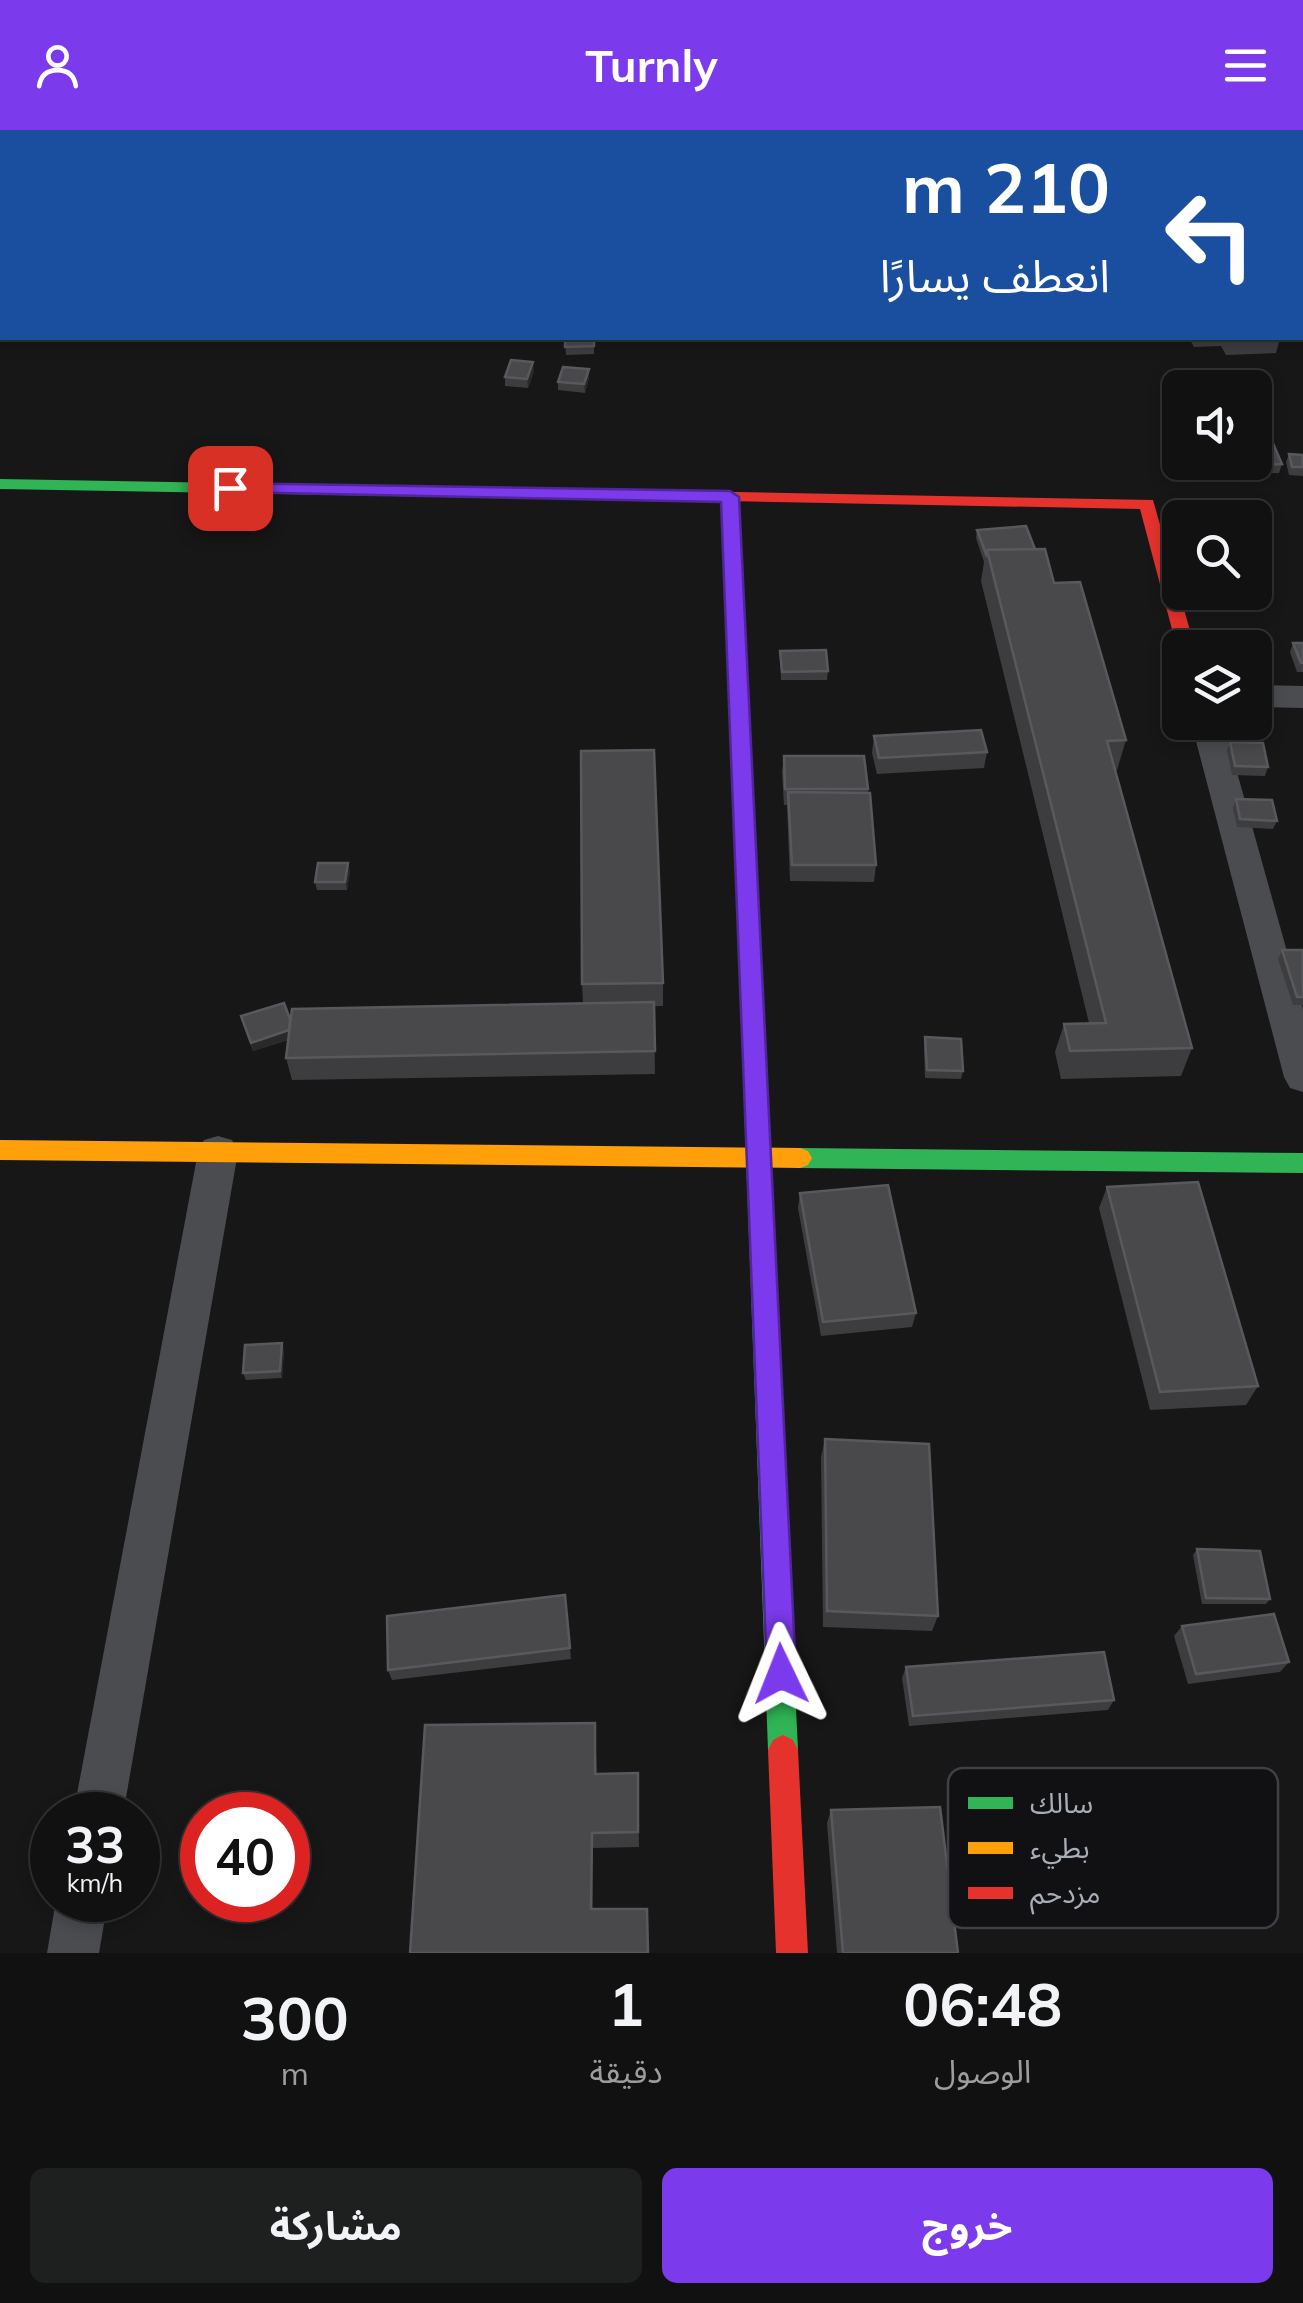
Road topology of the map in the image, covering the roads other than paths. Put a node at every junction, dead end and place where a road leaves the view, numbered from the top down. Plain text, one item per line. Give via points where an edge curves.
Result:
1 (0, 484) edge
2 (730, 497) junction
3 (1181, 630) edge
4 (1272, 696) edge
5 (1303, 697) edge
6 (1212, 740) edge
7 (1303, 1078) edge
8 (0, 1150) edge
9 (218, 1152) junction
10 (761, 1158) junction
11 (1303, 1163) edge
12 (102, 1792) edge
13 (78, 1922) edge
14 (73, 1953) edge
15 (792, 1953) edge

1 - 2 street
2 - 3 street via 1147,504
2 - 10 street
4 - 5 street
6 - 7 street
8 - 9 street
9 - 10 street
9 - 12 street
10 - 11 street
10 - 15 street
13 - 14 street

